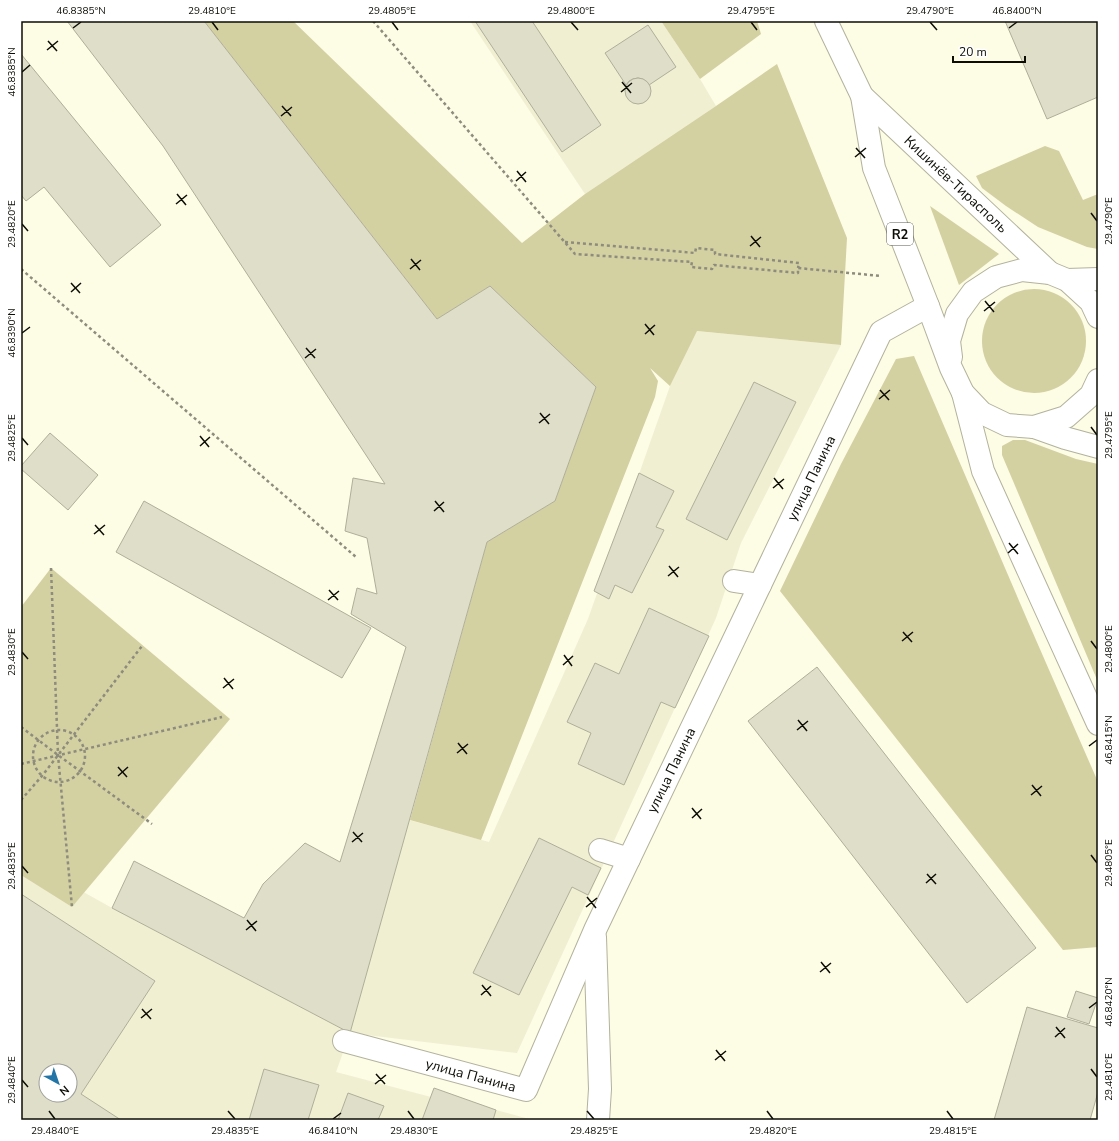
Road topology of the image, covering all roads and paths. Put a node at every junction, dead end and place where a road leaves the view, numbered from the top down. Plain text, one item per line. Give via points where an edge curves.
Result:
1 (373, 21) edge
2 (826, 21) edge
3 (862, 96) junction
4 (564, 242) junction
5 (798, 268) junction
6 (21, 269) edge
7 (881, 276) dead end
8 (1058, 277) junction
9 (1098, 279) edge
10 (928, 306) junction
11 (1098, 317) edge
12 (951, 368) junction
13 (1098, 380) edge
14 (963, 393) junction
15 (1034, 427) junction
16 (1098, 447) edge
17 (356, 557) dead end
18 (51, 568) dead end
19 (734, 581) dead end
20 (760, 585) junction
21 (142, 646) dead end
22 (222, 717) dead end
23 (1098, 724) edge
24 (21, 727) edge
25 (56, 730) junction
26 (74, 734) junction
27 (38, 740) junction
28 (84, 749) junction
29 (58, 755) junction
30 (33, 762) junction
31 (21, 764) edge
32 (80, 771) junction
33 (42, 776) junction
34 (60, 782) junction
35 (21, 800) edge
36 (152, 824) dead end
37 (600, 850) dead end
38 (629, 859) junction
39 (72, 907) dead end
40 (595, 930) junction
41 (344, 1041) dead end
42 (598, 1120) edge

1 - 4 path
2 - 3 street, R2
3 - 8 street, Кишинёв-Тирасполь / R2
3 - 10 street, R2 via 874,168
4 - 5 path via 695,252 696,248 715,250 715,254 799,263
4 - 5 path via 575,254 692,262 691,267 712,269 714,265 798,273
5 - 7 path
6 - 17 path
8 - 9 street
8 - 11 street, Кишинёв-Тирасполь via 1092,302
8 - 12 street via 1022,270 996,277 973,292 957,314 949,341
10 - 12 street, R2
10 - 20 street, улица Панина via 881,332
12 - 14 street, R2
13 - 15 street via 1091,395 1066,417
14 - 15 street, R2 via 982,413 1007,425
14 - 23 street via 983,471
15 - 16 street, R2
18 - 25 path
19 - 20 street
20 - 38 street, улица Панина
21 - 26 path
22 - 28 path
24 - 27 path
25 - 26 path
25 - 27 path
25 - 29 path
26 - 28 path
26 - 29 path
27 - 29 path
27 - 30 path via 33,750
28 - 29 path
28 - 32 path via 85,758
29 - 30 path
29 - 32 path
29 - 33 path
29 - 34 path
30 - 31 path
30 - 33 path
32 - 34 path via 71,779
32 - 36 path
33 - 34 path via 53,782
33 - 35 path
34 - 39 path
37 - 38 street
38 - 40 street, улица Панина
40 - 41 street, улица Панина via 526,1090
40 - 42 street via 600,1089

